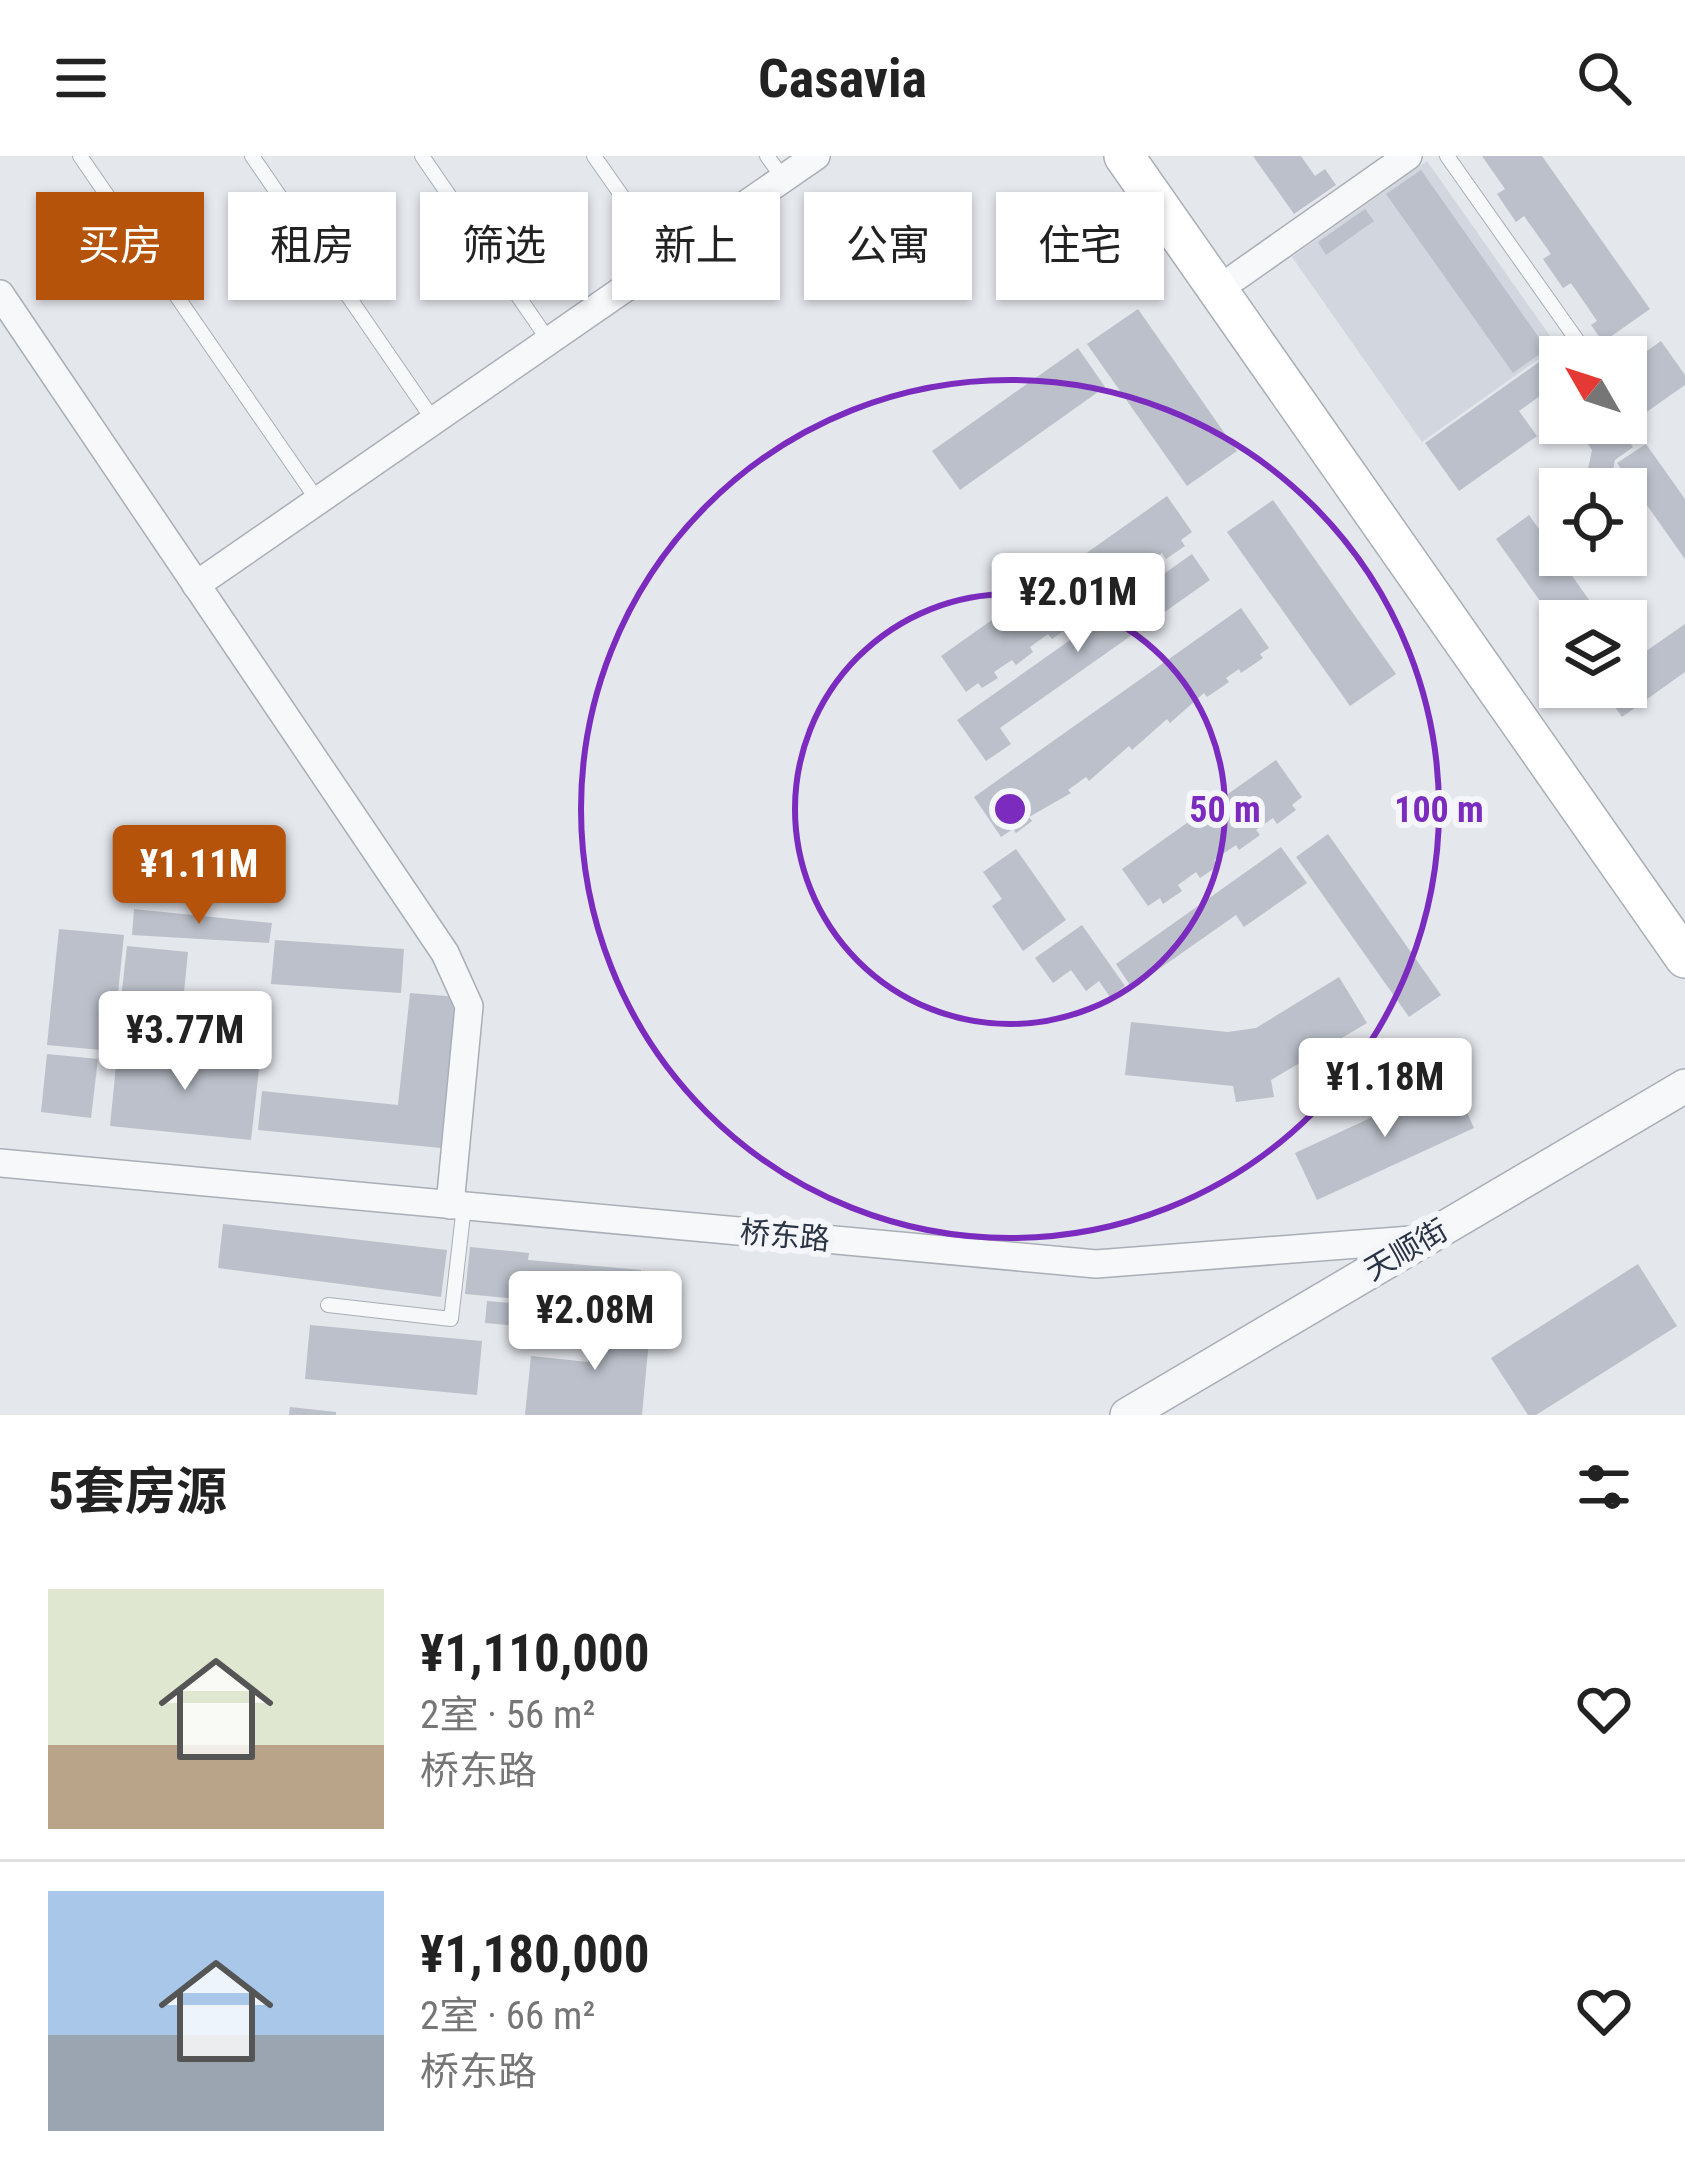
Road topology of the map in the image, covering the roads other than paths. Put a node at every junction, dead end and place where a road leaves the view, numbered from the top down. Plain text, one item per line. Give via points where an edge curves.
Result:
1 (80, 156) edge
2 (252, 156) edge
3 (422, 156) edge
4 (594, 156) edge
5 (816, 156) edge
6 (1124, 156) edge
7 (1153, 156) edge
8 (1408, 156) edge
9 (1447, 156) edge
10 (775, 167) edge
11 (619, 192) edge
12 (746, 192) edge
13 (1237, 277) junction
14 (0, 294) edge
15 (612, 297) edge
16 (1574, 336) edge
17 (549, 341) junction
18 (434, 421) junction
19 (318, 501) junction
20 (196, 585) junction
21 (1685, 916) edge
22 (1685, 958) edge
23 (1685, 1086) edge
24 (0, 1163) edge
25 (457, 1205) junction
26 (1427, 1239) junction
27 (328, 1304) dead end
28 (1127, 1415) edge

1 - 19 lane
2 - 18 lane
3 - 17 lane
4 - 11 lane
5 - 10 street
6 - 22 main road
7 - 13 main road
8 - 13 street
9 - 16 lane
10 - 12 street
13 - 21 main road
14 - 20 street
15 - 17 street
17 - 18 street
18 - 19 street
19 - 20 street
20 - 25 street via 460,981 469,1006
23 - 26 street, 天顺街
24 - 25 street, 桥东路
25 - 26 street, 桥东路 via 1096,1264
25 - 27 lane via 451,1319
26 - 28 street, 天顺街

